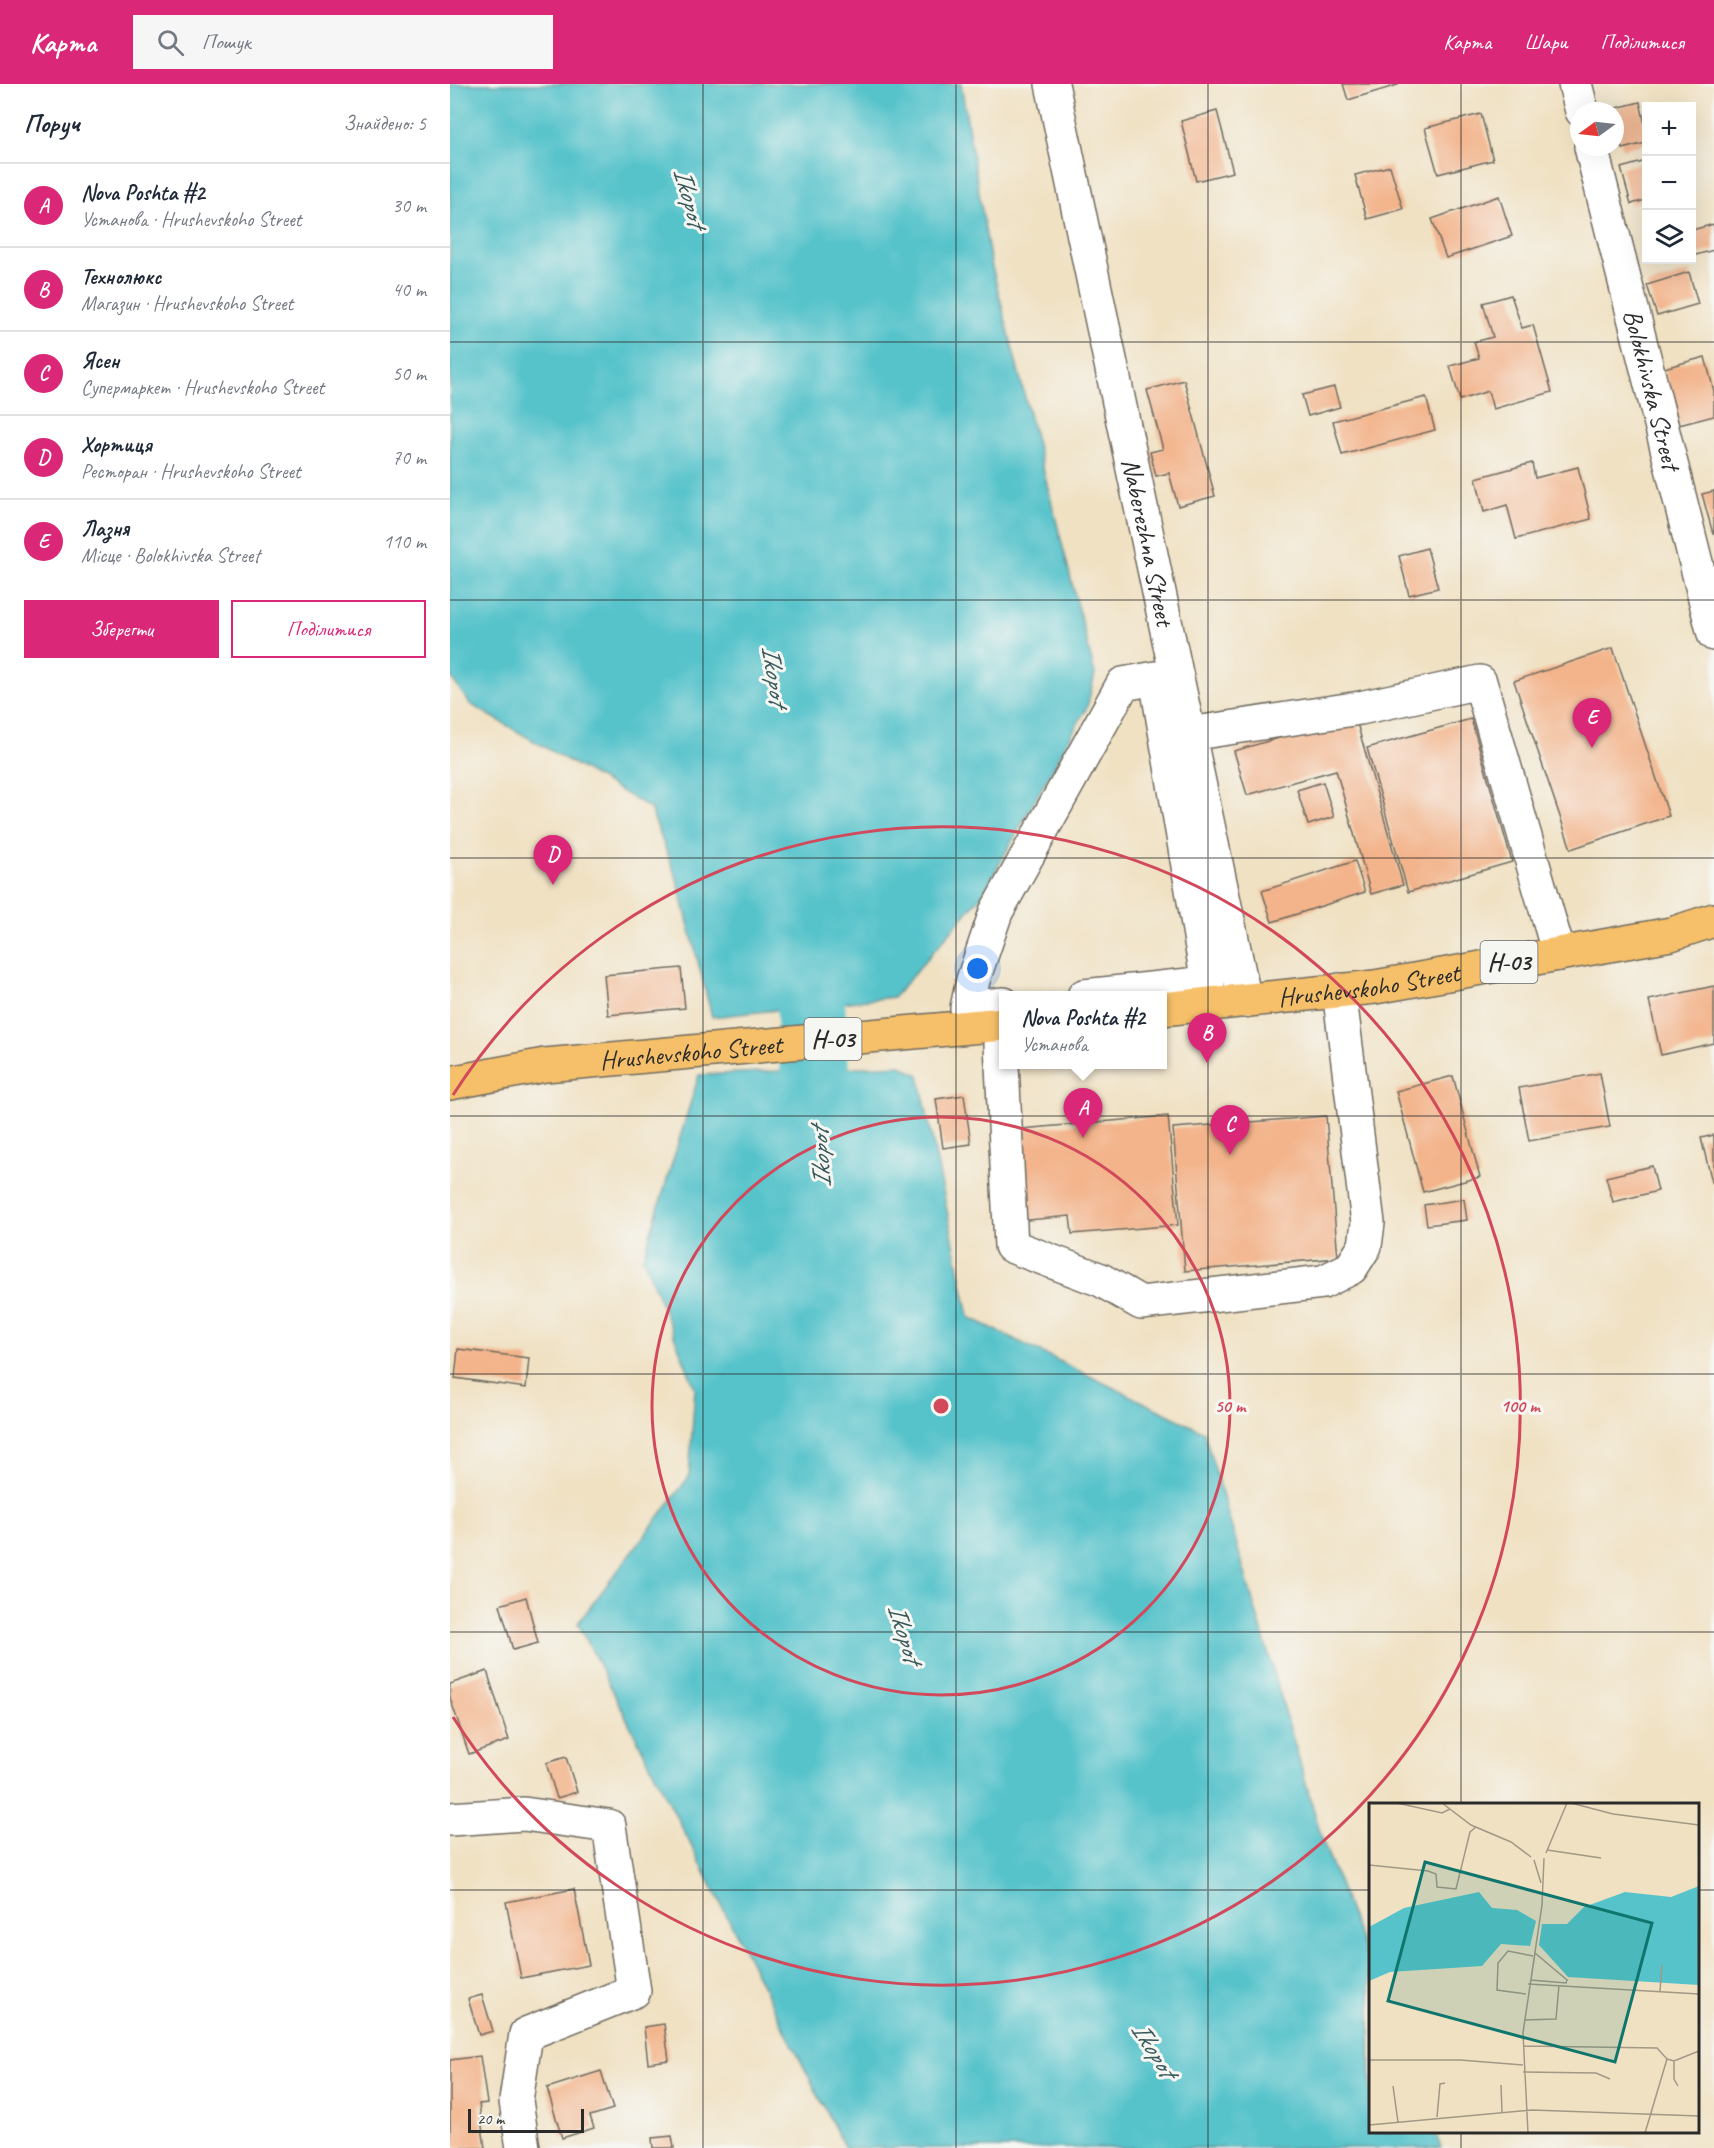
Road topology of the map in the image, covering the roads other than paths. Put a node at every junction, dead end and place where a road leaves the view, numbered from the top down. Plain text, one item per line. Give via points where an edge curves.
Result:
1 (1052, 84) edge
2 (1575, 84) edge
3 (1579, 102) edge
4 (1593, 156) edge
5 (1714, 634) edge
6 (1189, 734) junction
7 (1714, 920) edge
8 (1559, 954) junction
9 (1338, 990) junction
10 (1128, 991) edge
11 (1245, 1000) junction
12 (1167, 1008) edge
13 (995, 1020) edge
14 (450, 1083) edge
15 (450, 1819) edge
16 (524, 2148) edge

1 - 6 street, Naberezhna Street
2 - 3 street
4 - 5 street, Bolokhivska Street
6 - 8 street via 1360,708 1480,682
6 - 11 street, Naberezhna Street
7 - 8 main road, Hrushevskoho Street / Н-03 via 1671,934
8 - 9 main road, Hrushevskoho Street / Н-03
9 - 11 main road, Hrushevskoho Street / Н-03
9 - 13 street via 1368,1223 1365,1246 1351,1268 1323,1282 1141,1303 1101,1280 1011,1246
10 - 13 street via 1208,982 1156,678 1123,684 996,912 967,1008
11 - 12 main road, Hrushevskoho Street / Н-03
13 - 14 main road, Hrushevskoho Street / Н-03 via 546,1065
15 - 16 street via 524,1814 609,1826 634,1991 526,2034 516,2101

